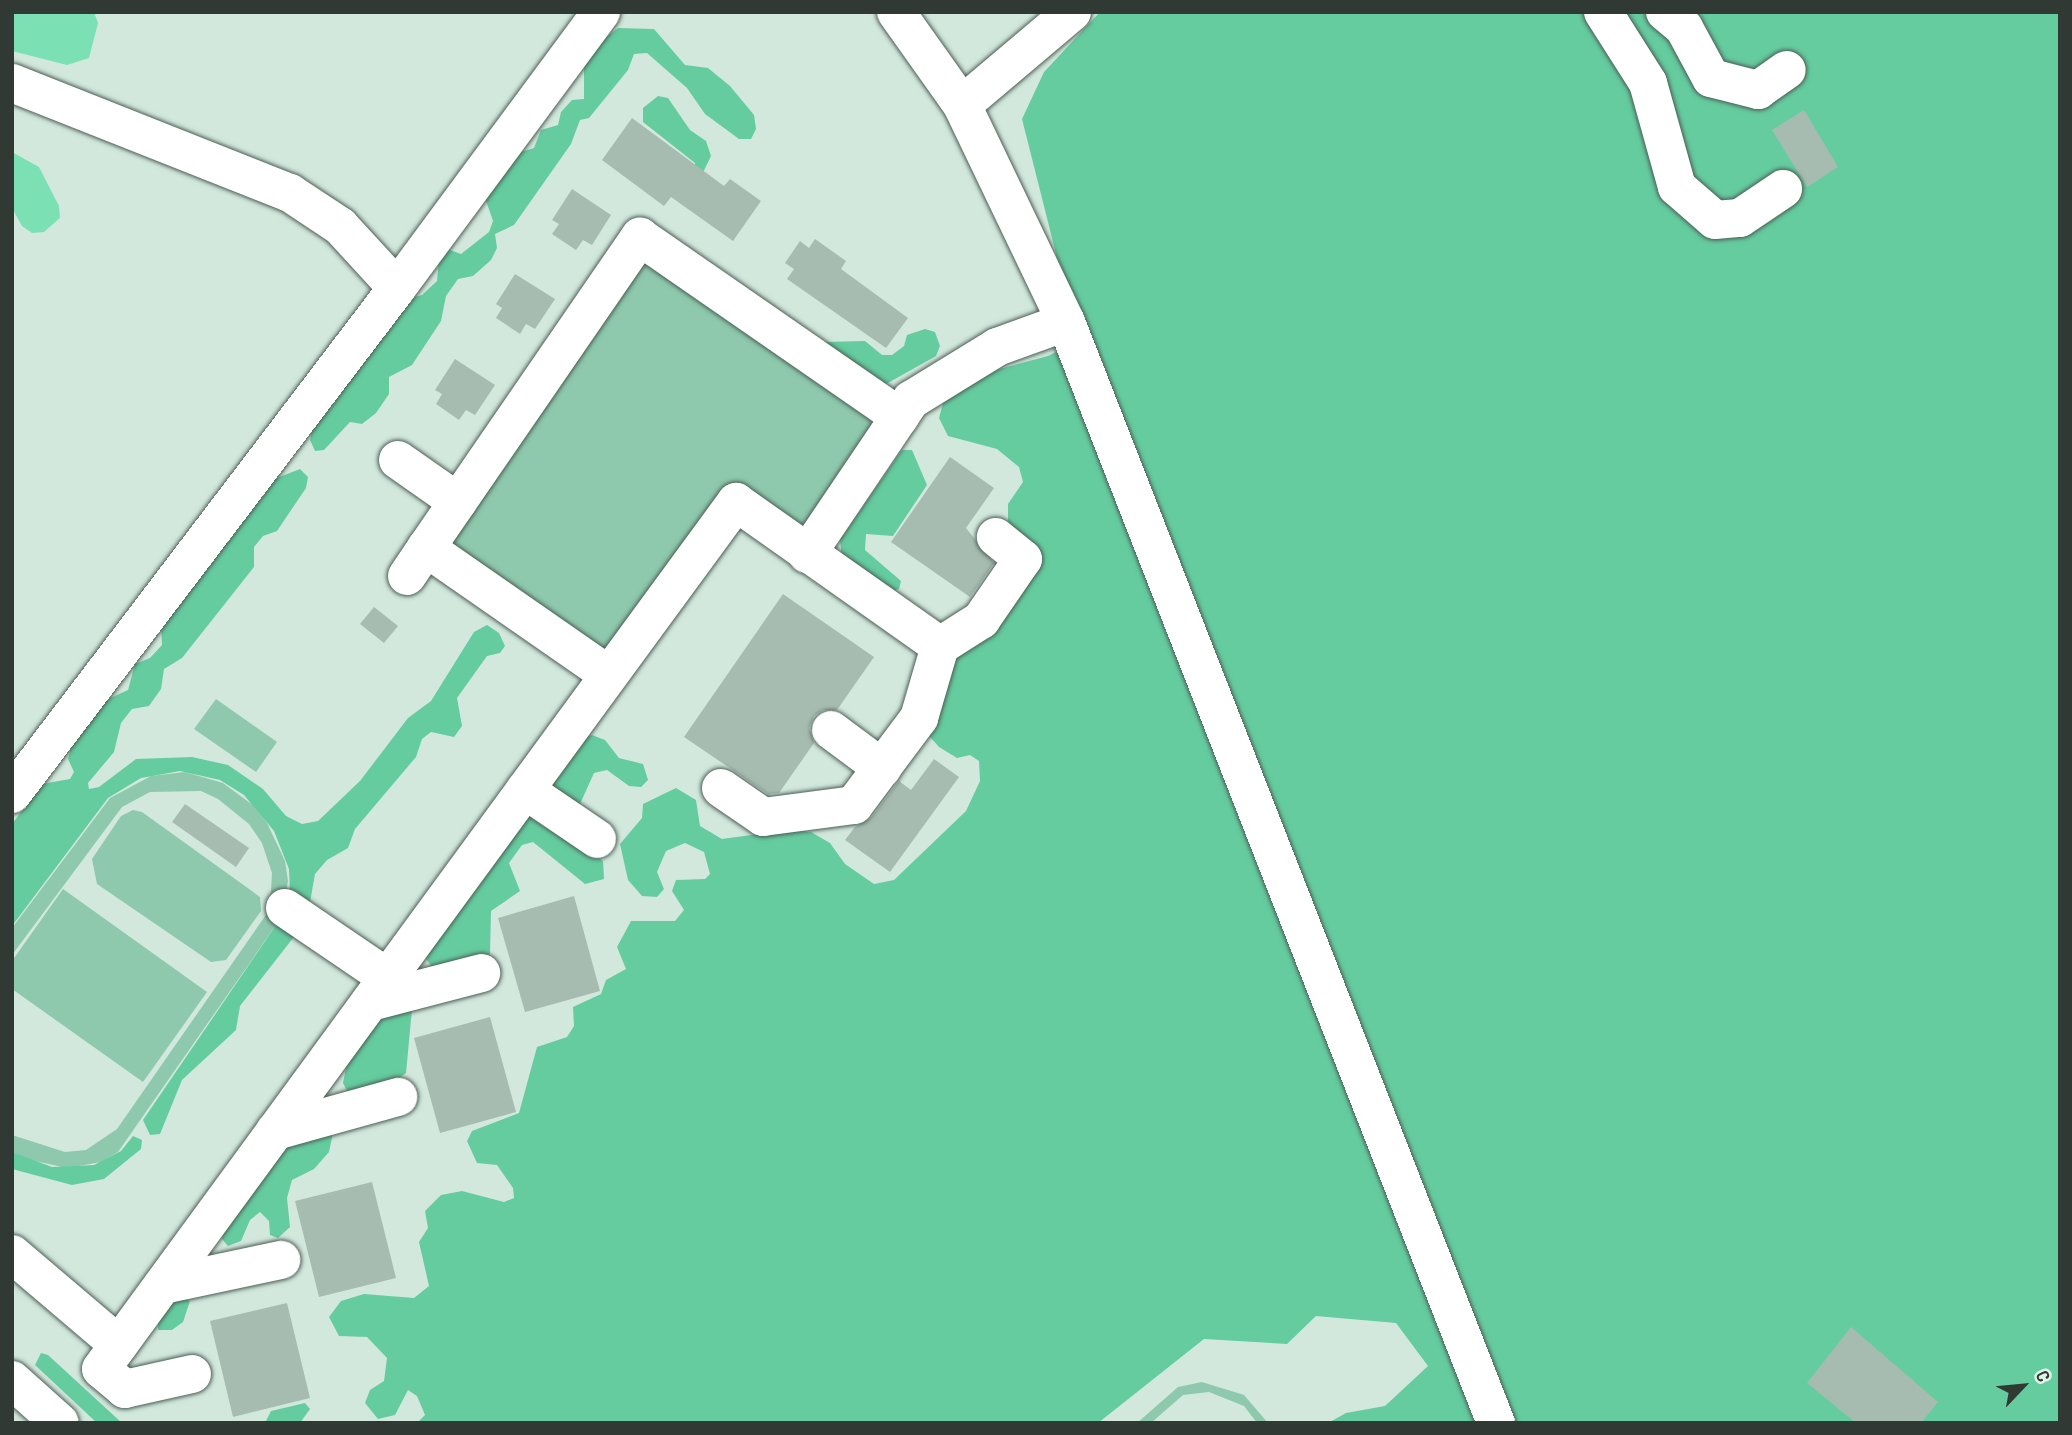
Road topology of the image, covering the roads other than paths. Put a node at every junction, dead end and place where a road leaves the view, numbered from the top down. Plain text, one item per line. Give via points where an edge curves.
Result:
1 (601, 12) edge
2 (896, 12) edge
3 (1072, 12) edge
4 (1603, 12) edge
5 (1665, 12) edge
6 (1787, 70) dead end
7 (12, 83) edge
8 (962, 104) junction
9 (1783, 189) dead end
10 (397, 288) junction
11 (1066, 322) junction
12 (900, 416) junction
13 (398, 460) dead end
14 (458, 502) junction
15 (996, 537) dead end
16 (807, 554) junction
17 (940, 646) junction
18 (609, 675) junction
19 (831, 730) dead end
20 (882, 768) junction
21 (721, 788) dead end
22 (525, 790) junction
23 (12, 794) edge
24 (597, 839) dead end
25 (285, 908) dead end
26 (481, 973) dead end
27 (379, 990) junction
28 (398, 1097) dead end
29 (275, 1132) junction
30 (12, 1254) edge
31 (281, 1260) dead end
32 (163, 1285) junction
33 (119, 1346) junction
34 (192, 1374) dead end
35 (12, 1380) edge
36 (60, 1423) edge
37 (1496, 1423) edge

1 - 10 street
2 - 8 street
3 - 8 street
4 - 9 street via 1648,83 1677,187 1715,220 1740,218
5 - 6 street via 1685,28 1711,78 1758,90
7 - 10 street via 290,193 340,226
8 - 11 street
10 - 23 street
11 - 12 street via 997,347 911,400
11 - 37 street
12 - 14 street via 640,237
12 - 16 street
13 - 14 street
14 - 18 street via 416,562
15 - 17 street via 1023,559 981,620
16 - 17 street
16 - 18 street via 737,502
17 - 20 street via 919,718
18 - 22 street
19 - 20 street
20 - 21 street via 854,805 763,817
22 - 24 street
22 - 27 street
25 - 27 street
26 - 27 street
27 - 29 street
28 - 29 street
29 - 32 street
30 - 33 street
31 - 32 street
32 - 33 street
33 - 34 street via 101,1369 125,1389
35 - 36 street

